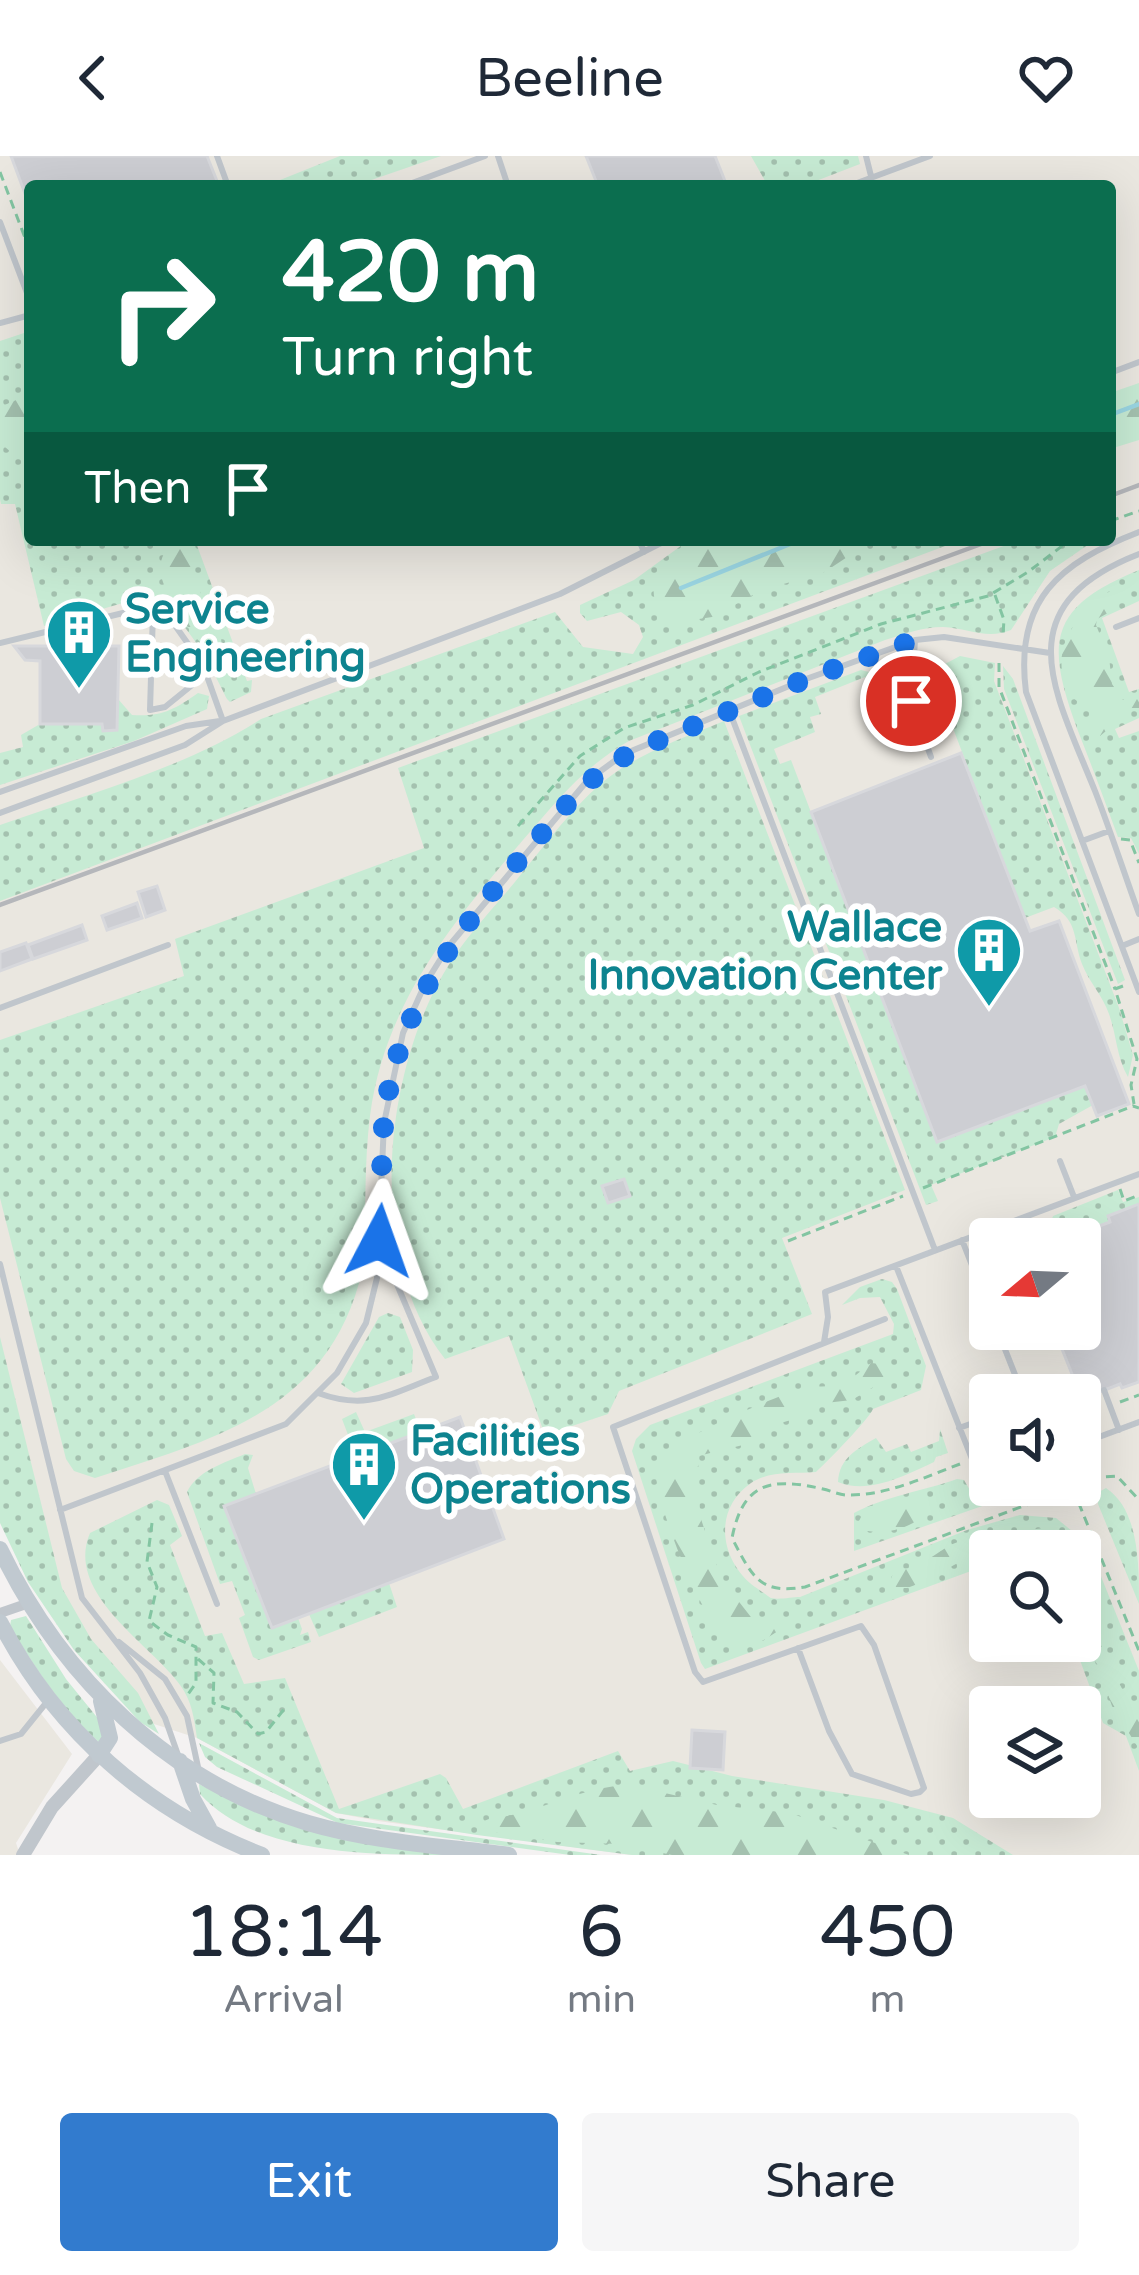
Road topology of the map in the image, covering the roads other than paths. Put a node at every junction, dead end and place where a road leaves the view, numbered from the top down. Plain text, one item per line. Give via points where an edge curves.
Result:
1 (484, 156) edge
2 (866, 156) edge
3 (930, 156) edge
4 (872, 177) junction
5 (420, 180) edge
6 (864, 180) edge
7 (0, 221) edge
8 (24, 285) edge
9 (642, 546) edge
10 (656, 546) edge
11 (1103, 546) edge
12 (644, 552) junction
13 (1139, 554) edge
14 (153, 612) junction
15 (1139, 618) edge
16 (1116, 627) dead end
17 (915, 640) junction
18 (0, 643) edge
19 (1023, 651) junction
20 (1050, 653) junction
21 (207, 673) junction
22 (729, 710) junction
23 (223, 722) junction
24 (931, 757) dead end
25 (0, 792) edge
26 (0, 813) edge
27 (1108, 831) junction
28 (1082, 841) junction
29 (1139, 914) edge
30 (1139, 939) edge
31 (168, 945) dead end
32 (1122, 946) junction
33 (1139, 992) edge
34 (0, 1008) edge
35 (1060, 1161) dead end
36 (1139, 1174) edge
37 (1074, 1198) junction
38 (962, 1240) junction
39 (379, 1241) junction
40 (935, 1250) junction
41 (969, 1258) edge
42 (0, 1264) edge
43 (896, 1264) junction
44 (885, 1319) dead end
45 (824, 1345) junction
46 (1104, 1390) dead end
47 (318, 1393) junction
48 (1139, 1423) edge
49 (969, 1424) edge
50 (959, 1428) junction
51 (1119, 1430) junction
52 (1101, 1436) edge
53 (969, 1452) edge
54 (165, 1471) junction
55 (61, 1510) junction
56 (0, 1549) edge
57 (29, 1603) junction
58 (218, 1604) dead end
59 (0, 1618) edge
60 (116, 1640) junction
61 (798, 1648) junction
62 (99, 1694) junction
63 (48, 1700) junction
64 (0, 1741) edge
65 (99, 1756) junction
66 (180, 1761) junction
67 (202, 1775) junction
68 (213, 1833) junction
69 (23, 1855) edge
70 (262, 1855) edge
71 (508, 1855) edge

1 - 5 lane
2 - 4 lane
3 - 4 lane
4 - 6 lane
7 - 8 lane
9 - 12 lane
10 - 12 lane
11 - 19 lane via 1048,586
12 - 23 lane via 560,594
13 - 20 lane via 1076,590
14 - 18 lane
14 - 21 lane via 174,624
14 - 21 lane via 150,710
15 - 16 lane
17 - 19 lane
17 - 22 lane
17 - 24 lane via 911,701
19 - 20 lane
19 - 28 lane via 1026,692
20 - 27 lane via 1058,703
21 - 23 lane
22 - 39 lane via 624,754 586,781 448,946 403,1033 392,1074
22 - 40 lane
23 - 25 lane via 186,726
23 - 26 lane via 185,745
27 - 28 lane
27 - 29 lane
28 - 32 lane
30 - 32 lane
31 - 34 lane
32 - 33 lane
35 - 37 lane
36 - 37 lane
37 - 38 lane
38 - 40 lane
38 - 41 lane
39 - 47 lane via 366,1323
39 - 47 lane via 436,1377 365,1404
40 - 43 lane
42 - 55 lane
43 - 45 lane via 825,1292
43 - 50 lane
44 - 45 lane
45 - 61 lane via 613,1427 703,1682
46 - 51 lane
47 - 54 lane via 286,1424
48 - 51 lane
49 - 50 lane
50 - 53 lane
51 - 52 lane
54 - 55 lane
54 - 58 lane
55 - 60 lane via 82,1598
56 - 57 main road
57 - 59 street
57 - 62 main road
59 - 63 main road
60 - 66 lane via 165,1718
60 - 67 lane via 165,1679
61 - 61 lane via 861,1626 867,1631 920,1792 851,1774
62 - 65 main road via 110,1738
62 - 66 main road
63 - 64 lane via 21,1734
63 - 65 main road
65 - 68 main road
65 - 69 street
66 - 67 main road
66 - 68 main road
67 - 71 main road via 308,1823
68 - 70 main road

